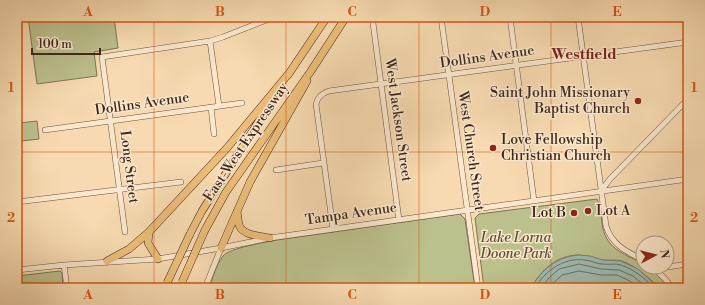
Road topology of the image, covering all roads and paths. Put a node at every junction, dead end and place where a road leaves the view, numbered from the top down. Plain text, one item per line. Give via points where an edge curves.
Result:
1 (274, 17) edge
2 (327, 17) edge
3 (346, 17) edge
4 (441, 17) edge
5 (510, 17) edge
6 (578, 17) edge
7 (373, 23) dead end
8 (210, 41) junction
9 (688, 42) edge
10 (583, 56) junction
11 (516, 65) junction
12 (311, 71) junction
13 (290, 72) junction
14 (448, 74) junction
15 (382, 84) junction
16 (688, 99) edge
17 (242, 103) dead end
18 (219, 106) junction
19 (211, 107) junction
20 (111, 121) junction
21 (45, 130) dead end
22 (214, 134) dead end
23 (323, 163) junction
24 (276, 170) dead end
25 (688, 179) edge
26 (181, 182) dead end
27 (119, 190) junction
28 (601, 191) junction
29 (534, 201) junction
30 (17, 202) edge
31 (467, 210) junction
32 (237, 212) junction
33 (399, 220) junction
34 (333, 229) junction
35 (125, 232) dead end
36 (149, 232) junction
37 (270, 238) junction
38 (222, 248) junction
39 (635, 256) edge
40 (158, 259) junction
41 (107, 261) junction
42 (688, 264) edge
43 (64, 265) junction
44 (675, 266) edge
45 (17, 270) edge
46 (660, 275) edge
47 (180, 285) edge
48 (166, 286) edge
49 (67, 288) edge
50 (205, 288) edge
51 (478, 288) edge
52 (672, 288) edge

1 - 8 street
2 - 13 highway, East-West Expressway
3 - 12 highway, East-West Expressway
4 - 14 street, West Church Street
5 - 11 street
6 - 10 street
7 - 15 street, West Jackson Street
8 - 18 street
8 - 20 street, Long Street via 102,57
9 - 10 street, Dollins Avenue
10 - 11 street, Dollins Avenue
10 - 28 street
11 - 14 street, Dollins Avenue
11 - 29 street
12 - 32 highway
12 - 47 highway, East-West Expressway, bridge via 226,192
13 - 36 highway via 222,153
13 - 48 highway, East-West Expressway, bridge via 202,211
14 - 15 street, Dollins Avenue
14 - 31 street, West Church Street
15 - 23 street, Dollins Avenue via 329,91 317,99 316,111
15 - 33 street, West Jackson Street
16 - 28 street
17 - 18 street, Dollins Avenue
18 - 19 street, Dollins Avenue
19 - 20 street, Dollins Avenue
19 - 22 street
20 - 21 street, Dollins Avenue
20 - 27 street, Long Street
23 - 24 street
23 - 34 street
25 - 28 street, Tampa Avenue
26 - 27 street
27 - 30 street
27 - 35 street, Long Street
28 - 29 street, Tampa Avenue
28 - 39 street via 608,234 617,245
29 - 31 street, Tampa Avenue
31 - 33 street, Tampa Avenue
31 - 51 street, West Church Street
32 - 37 highway via 239,226 244,232
32 - 38 highway
33 - 34 street, Tampa Avenue
34 - 37 street, Tampa Avenue
36 - 40 highway via 148,243
36 - 41 highway via 129,249
37 - 38 street, Tampa Avenue
38 - 40 street, Tampa Avenue
38 - 50 street
40 - 41 street, Tampa Avenue
41 - 43 street, Tampa Avenue
42 - 44 street
43 - 45 street, Tampa Avenue
43 - 49 street
46 - 52 street

